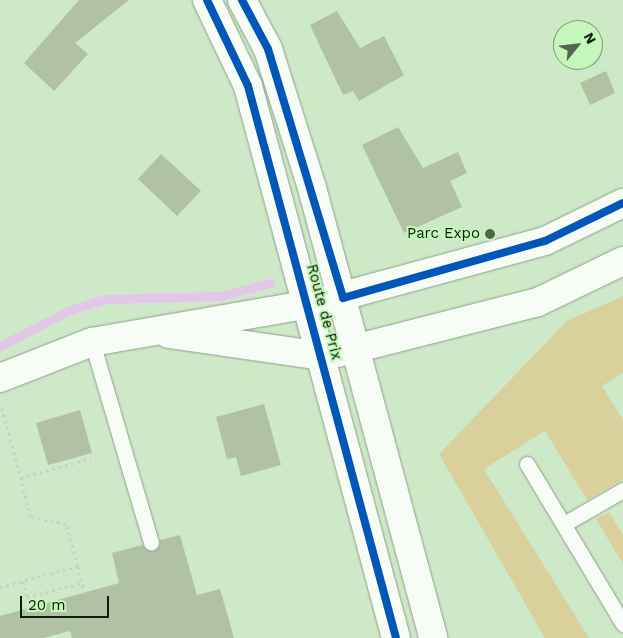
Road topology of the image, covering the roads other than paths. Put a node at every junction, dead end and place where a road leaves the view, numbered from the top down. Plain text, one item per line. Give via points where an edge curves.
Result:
1 (207, 0) edge
2 (242, 0) edge
3 (623, 203) edge
4 (623, 261) edge
5 (343, 298) junction
6 (309, 304) junction
7 (143, 330) junction
8 (92, 342) junction
9 (356, 351) junction
10 (321, 356) junction
11 (0, 378) edge
12 (526, 464) dead end
13 (623, 490) edge
14 (564, 524) junction
15 (151, 543) dead end
16 (623, 624) edge
17 (396, 638) edge
18 (433, 638) edge

1 - 6 main road, Route de Prix via 248,86
2 - 5 main road, Route de Prix via 268,49
3 - 5 main road via 545,241
4 - 9 main road via 538,302
5 - 6 main road, Route de Prix
5 - 9 main road, Route de Prix
6 - 7 main road
6 - 10 main road, Route de Prix
7 - 8 main road
7 - 10 main road
8 - 11 main road
8 - 15 lane
9 - 10 main road
9 - 18 main road, Route de Prix
10 - 17 main road, Route de Prix
12 - 14 lane
13 - 14 lane
14 - 16 lane

